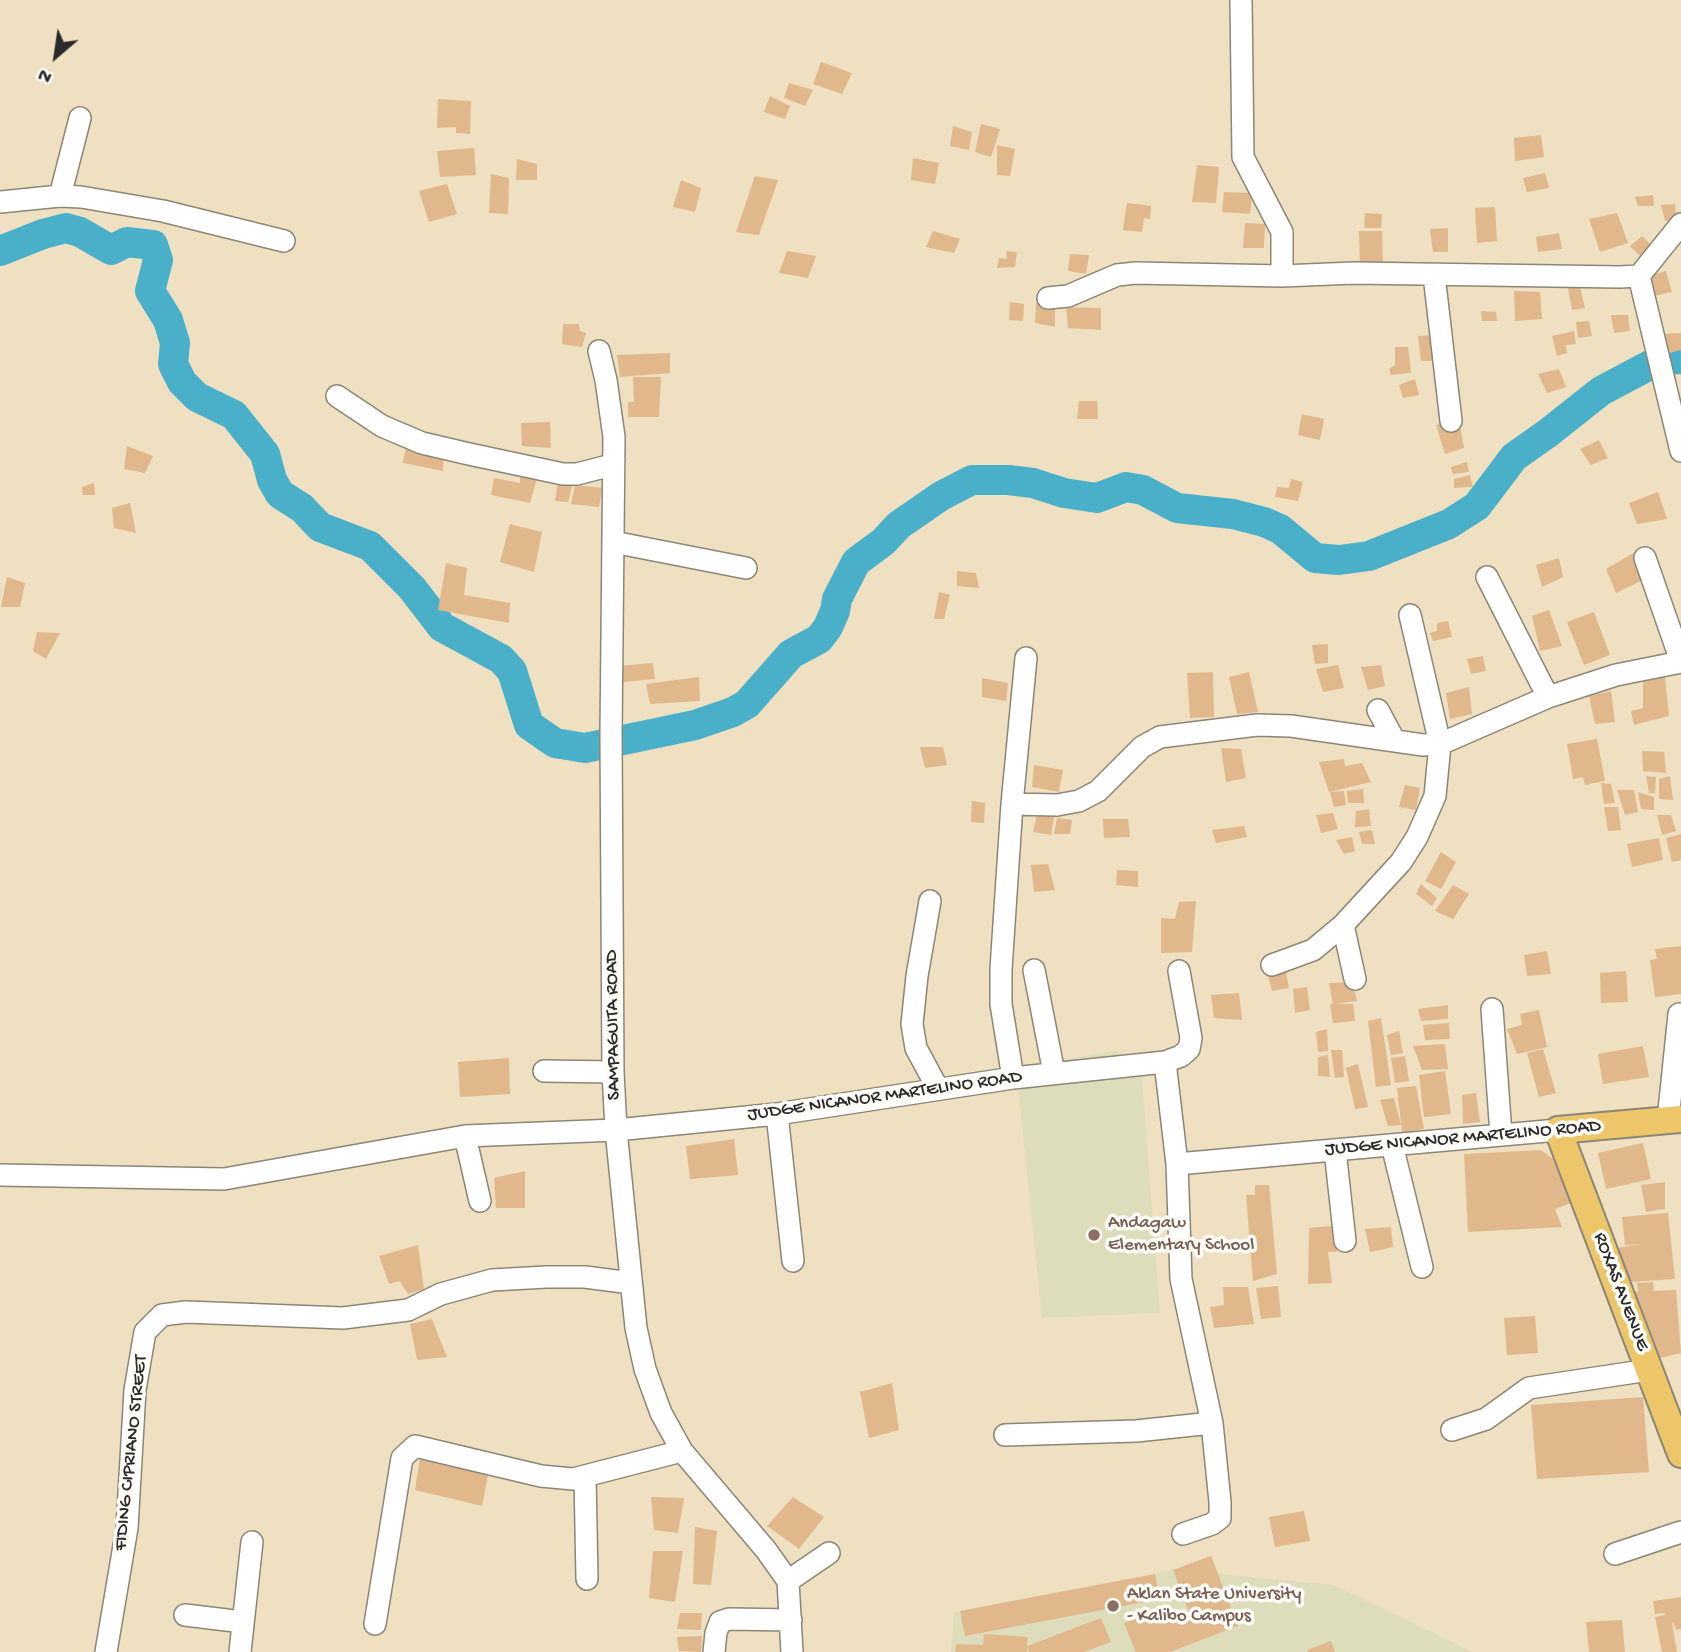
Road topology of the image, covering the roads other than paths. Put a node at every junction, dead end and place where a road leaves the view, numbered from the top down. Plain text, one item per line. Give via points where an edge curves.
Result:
1 (1241, 0) edge
2 (80, 118) dead end
3 (60, 197) junction
4 (0, 202) edge
5 (1681, 224) edge
6 (284, 241) dead end
7 (1434, 275) junction
8 (1282, 276) junction
9 (1639, 276) junction
10 (1048, 298) dead end
11 (599, 351) dead end
12 (337, 396) dead end
13 (1451, 421) dead end
14 (1681, 451) edge
15 (614, 458) junction
16 (613, 542) junction
17 (1645, 558) dead end
18 (746, 568) dead end
19 (1487, 577) dead end
20 (1409, 615) dead end
21 (1027, 659) dead end
22 (1681, 662) edge
23 (1548, 698) junction
24 (1378, 710) dead end
25 (1394, 740) junction
26 (1440, 744) junction
27 (1012, 804) junction
28 (930, 901) dead end
29 (1343, 925) junction
30 (1272, 965) dead end
31 (1034, 970) dead end
32 (1179, 971) dead end
33 (1355, 979) dead end
34 (1492, 1009) dead end
35 (1679, 1014) edge
36 (1165, 1062) junction
37 (544, 1071) dead end
38 (613, 1072) junction
39 (1054, 1073) junction
40 (1013, 1078) junction
41 (938, 1089) junction
42 (777, 1114) junction
43 (1674, 1119) edge
44 (616, 1130) junction
45 (1558, 1130) junction
46 (1501, 1135) junction
47 (465, 1136) junction
48 (1392, 1145) junction
49 (1335, 1150) junction
50 (1178, 1164) junction
51 (0, 1175) edge
52 (480, 1201) dead end
53 (1345, 1241) dead end
54 (793, 1261) dead end
55 (1422, 1267) dead end
56 (631, 1283) junction
57 (1649, 1370) junction
58 (1212, 1423) junction
59 (1452, 1430) dead end
60 (1005, 1435) dead end
61 (682, 1451) junction
62 (1681, 1454) edge
63 (585, 1476) junction
64 (1681, 1532) edge
65 (1183, 1534) dead end
66 (252, 1542) dead end
67 (829, 1553) dead end
68 (1615, 1554) dead end
69 (587, 1579) dead end
70 (788, 1581) junction
71 (185, 1615) dead end
72 (790, 1620) junction
73 (243, 1622) junction
74 (375, 1624) dead end
75 (106, 1652) edge
76 (240, 1652) edge
77 (714, 1652) edge
78 (792, 1652) edge

1 - 8 street via 1243,157 1282,232
2 - 3 street
3 - 4 street
3 - 6 street via 163,211
5 - 9 street
7 - 8 street
7 - 9 street
7 - 13 street
8 - 10 street via 1136,272 1068,296
9 - 14 street
11 - 15 street, SAMPAGUITA ROAD via 611,409
12 - 15 street via 382,426 422,443 469,454 563,474 608,466
15 - 16 street, SAMPAGUITA ROAD
16 - 18 street
16 - 38 street, SAMPAGUITA ROAD
17 - 22 street
19 - 23 street
20 - 26 street
21 - 27 street
22 - 23 street via 1616,675
23 - 26 street
24 - 25 street
25 - 26 street
25 - 27 street via 1257,725 1160,737 1142,747 1098,791 1079,801
26 - 29 street via 1435,796 1417,838
27 - 40 street via 1001,1004
28 - 41 street via 912,1024 916,1048
29 - 30 street via 1313,950
29 - 33 street
31 - 39 street
32 - 36 street via 1191,1038 1189,1049
34 - 46 street
35 - 43 street
36 - 39 street, JUDGE NICANOR MARTELINO ROAD
36 - 50 street
37 - 38 street
38 - 44 street, SAMPAGUITA ROAD
39 - 40 street, JUDGE NICANOR MARTELINO ROAD
40 - 41 street, JUDGE NICANOR MARTELINO ROAD
41 - 42 street, JUDGE NICANOR MARTELINO ROAD
42 - 44 street, JUDGE NICANOR MARTELINO ROAD
42 - 54 street
43 - 45 main road, JUDGE NICANOR MARTELINO ROAD
44 - 47 street, JUDGE NICANOR MARTELINO ROAD
44 - 56 street, SAMPAGUITA ROAD
45 - 46 street, JUDGE NICANOR MARTELINO ROAD
45 - 57 main road, ROXAS AVENUE
46 - 48 street, JUDGE NICANOR MARTELINO ROAD
47 - 51 street, JUDGE NICANOR MARTELINO ROAD via 224,1179
47 - 52 street
48 - 49 street, JUDGE NICANOR MARTELINO ROAD
48 - 55 street
49 - 50 street, JUDGE NICANOR MARTELINO ROAD
49 - 53 street
50 - 58 street via 1181,1279
56 - 61 street, SAMPAGUITA ROAD via 645,1369 661,1413
56 - 75 street, FIDING CIPRIANO STREET via 585,1277 492,1280 441,1294 408,1310 342,1318 162,1315 145,1332 135,1390 127,1528
57 - 59 street via 1529,1388 1486,1419
57 - 62 main road, ROXAS AVENUE
58 - 60 street via 1136,1431
58 - 65 street via 1220,1518
61 - 63 street
61 - 70 street, SAMPAGUITA ROAD
63 - 69 street
63 - 74 street via 541,1476 415,1446 402,1458
64 - 68 street
66 - 73 street
67 - 70 street
70 - 72 street
71 - 73 street
72 - 77 street via 720,1622
72 - 78 street
73 - 76 street

